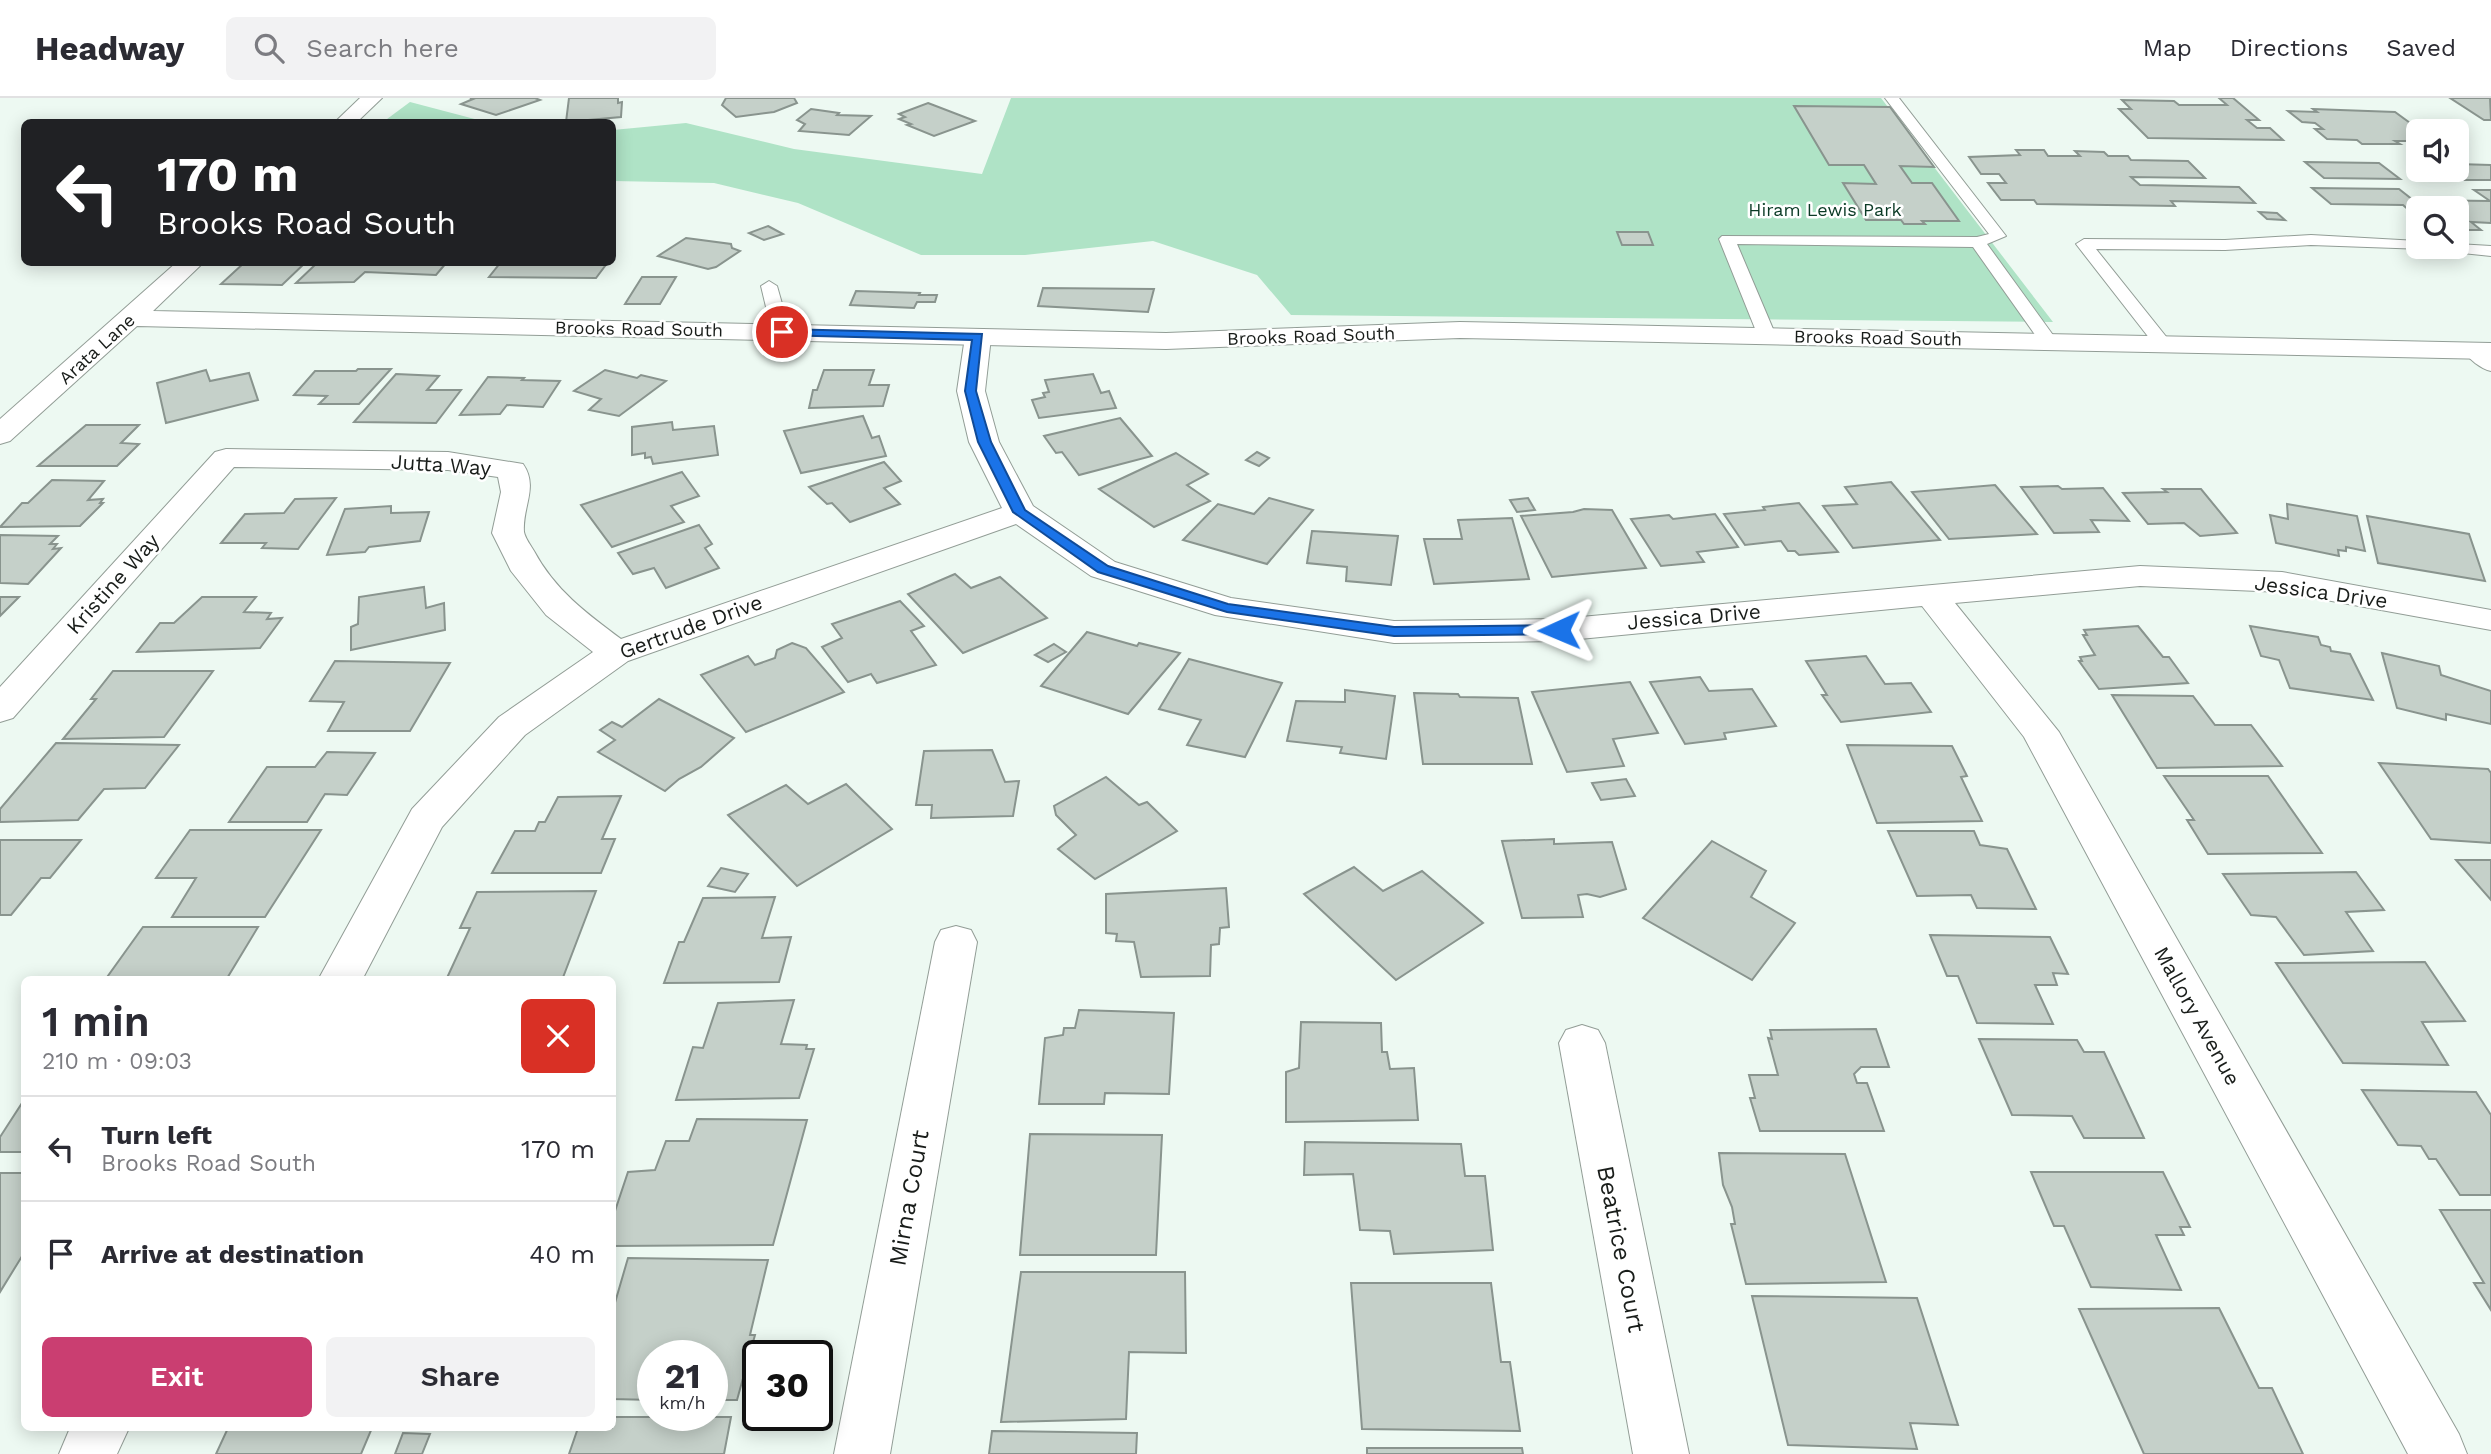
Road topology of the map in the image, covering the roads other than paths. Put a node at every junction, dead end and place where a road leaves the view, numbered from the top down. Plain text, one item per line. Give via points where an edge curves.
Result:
1 (372, 98) edge
2 (1892, 98) edge
3 (348, 119) edge
4 (1978, 242) junction
5 (2406, 245) edge
6 (2469, 250) edge
7 (2491, 251) edge
8 (188, 266) edge
9 (769, 286) dead end
10 (131, 318) junction
11 (782, 332) junction
12 (1767, 336) junction
13 (978, 337) junction
14 (2049, 342) junction
15 (2163, 344) junction
16 (2484, 356) edge
17 (0, 435) edge
18 (226, 458) joint
19 (1020, 512) junction
20 (1930, 594) junction
21 (2491, 620) edge
22 (616, 653) junction
23 (0, 710) edge
24 (956, 942) dead end
25 (342, 976) edge
26 (1581, 1043) dead end
27 (99, 1431) edge
28 (87, 1454) edge
29 (862, 1454) edge
30 (1661, 1454) edge
31 (2439, 1454) edge

1 - 3 street
2 - 4 lane via 1998,236
4 - 12 lane via 1727,239
4 - 14 lane
5 - 15 lane via 2311,240 2084,244
6 - 7 lane
8 - 10 street, Arata Lane
9 - 11 lane
10 - 11 street, Brooks Road South
10 - 17 street, Arata Lane
11 - 13 street, Brooks Road South
12 - 13 street, Brooks Road South via 1460,330 1205,341
12 - 14 street, Brooks Road South
13 - 19 street, Jessica Drive via 971,391 985,442
14 - 15 street, Brooks Road South
15 - 16 street, Brooks Road South
18 - 22 street, Jutta Way via 448,461 512,470 516,492 508,533 528,571 558,608
18 - 23 street, Kristine Way
19 - 20 street, Jessica Drive via 1103,569 1227,608 1394,632 1559,630
19 - 22 street, Gertrude Drive
20 - 21 street, Jessica Drive via 2140,576 2282,582
20 - 31 street, Mallory Avenue via 2040,732
22 - 25 street, Gertrude Drive via 512,726 426,819
24 - 29 street, Mirna Court
26 - 30 street, Beatrice Court
27 - 28 street

